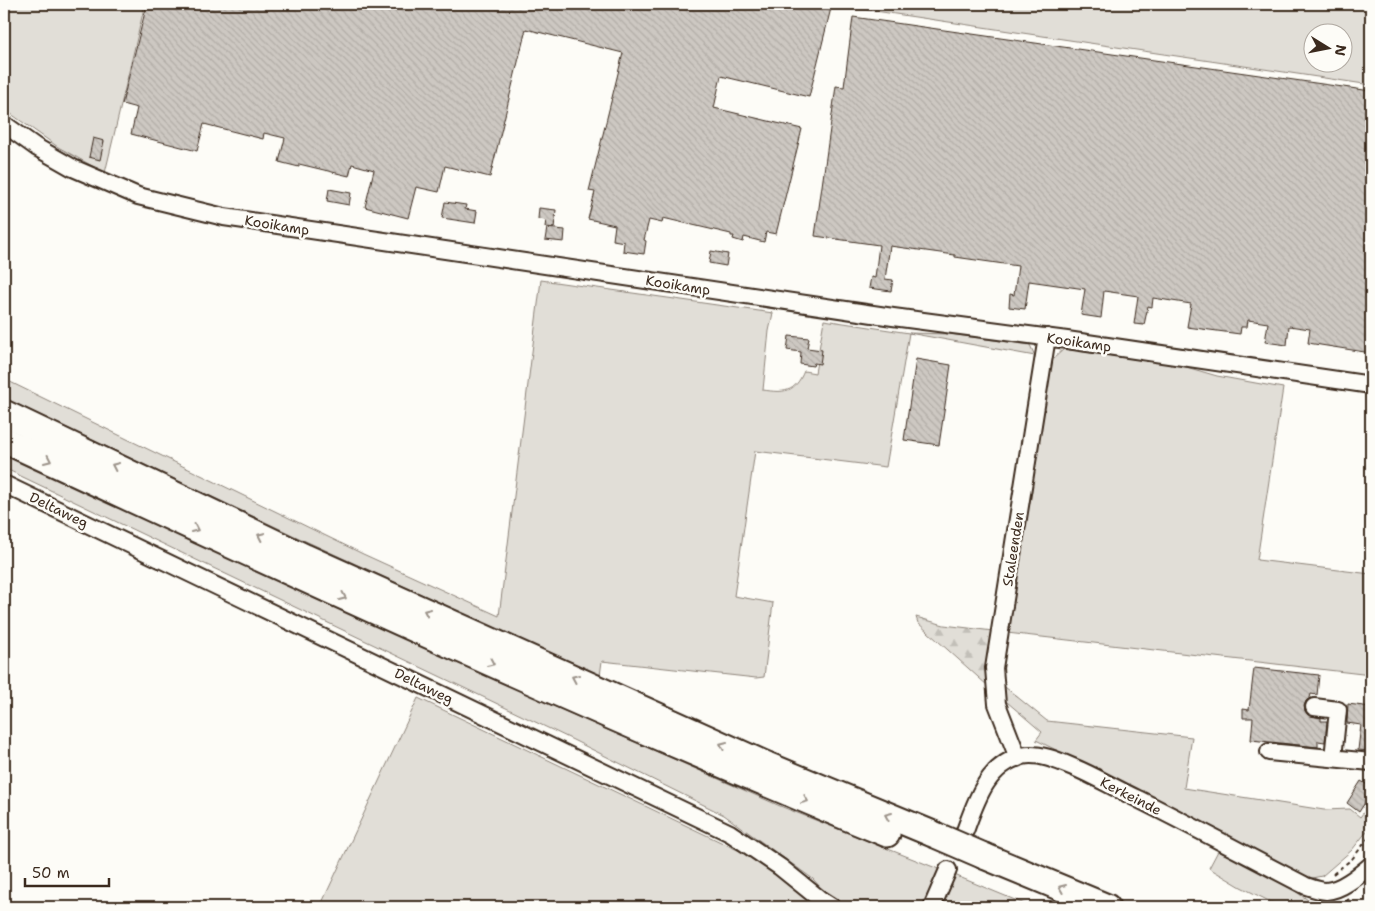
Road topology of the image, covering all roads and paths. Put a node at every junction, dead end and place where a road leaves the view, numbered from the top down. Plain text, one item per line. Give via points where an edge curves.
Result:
1 (4, 124) edge
2 (1047, 337) junction
3 (1371, 385) edge
4 (4, 413) edge
5 (4, 440) edge
6 (4, 484) edge
7 (1314, 707) dead end
8 (1269, 752) dead end
9 (1018, 758) junction
10 (1333, 758) junction
11 (1371, 762) edge
12 (964, 831) dead end
13 (1371, 834) edge
14 (930, 842) junction
15 (981, 863) junction
16 (1371, 865) edge
17 (948, 870) dead end
18 (1325, 891) junction
19 (832, 907) edge
20 (932, 907) edge
21 (1064, 907) edge
22 (1107, 907) edge

1 - 2 street, Kooikamp via 73,168 138,196 224,217 892,317
2 - 3 street, Kooikamp
2 - 9 street, Staleenden via 994,668 997,704
14 -> 4 highway via 768,765 305,557
5 -> 14 highway via 298,577 760,781
6 - 19 street, Deltaweg via 730,833
7 - 10 street via 1338,710
8 - 10 street
9 - 12 street, Kerkeinde via 1005,763 988,780 979,793
9 - 18 street, Kerkeinde via 1044,757 1073,767 1306,886
10 - 11 street
13 - 18 path via 1352,859 1331,876
14 - 15 highway, bridge
15 - 21 highway
22 -> 15 highway
16 - 18 street via 1336,888
17 - 20 street

